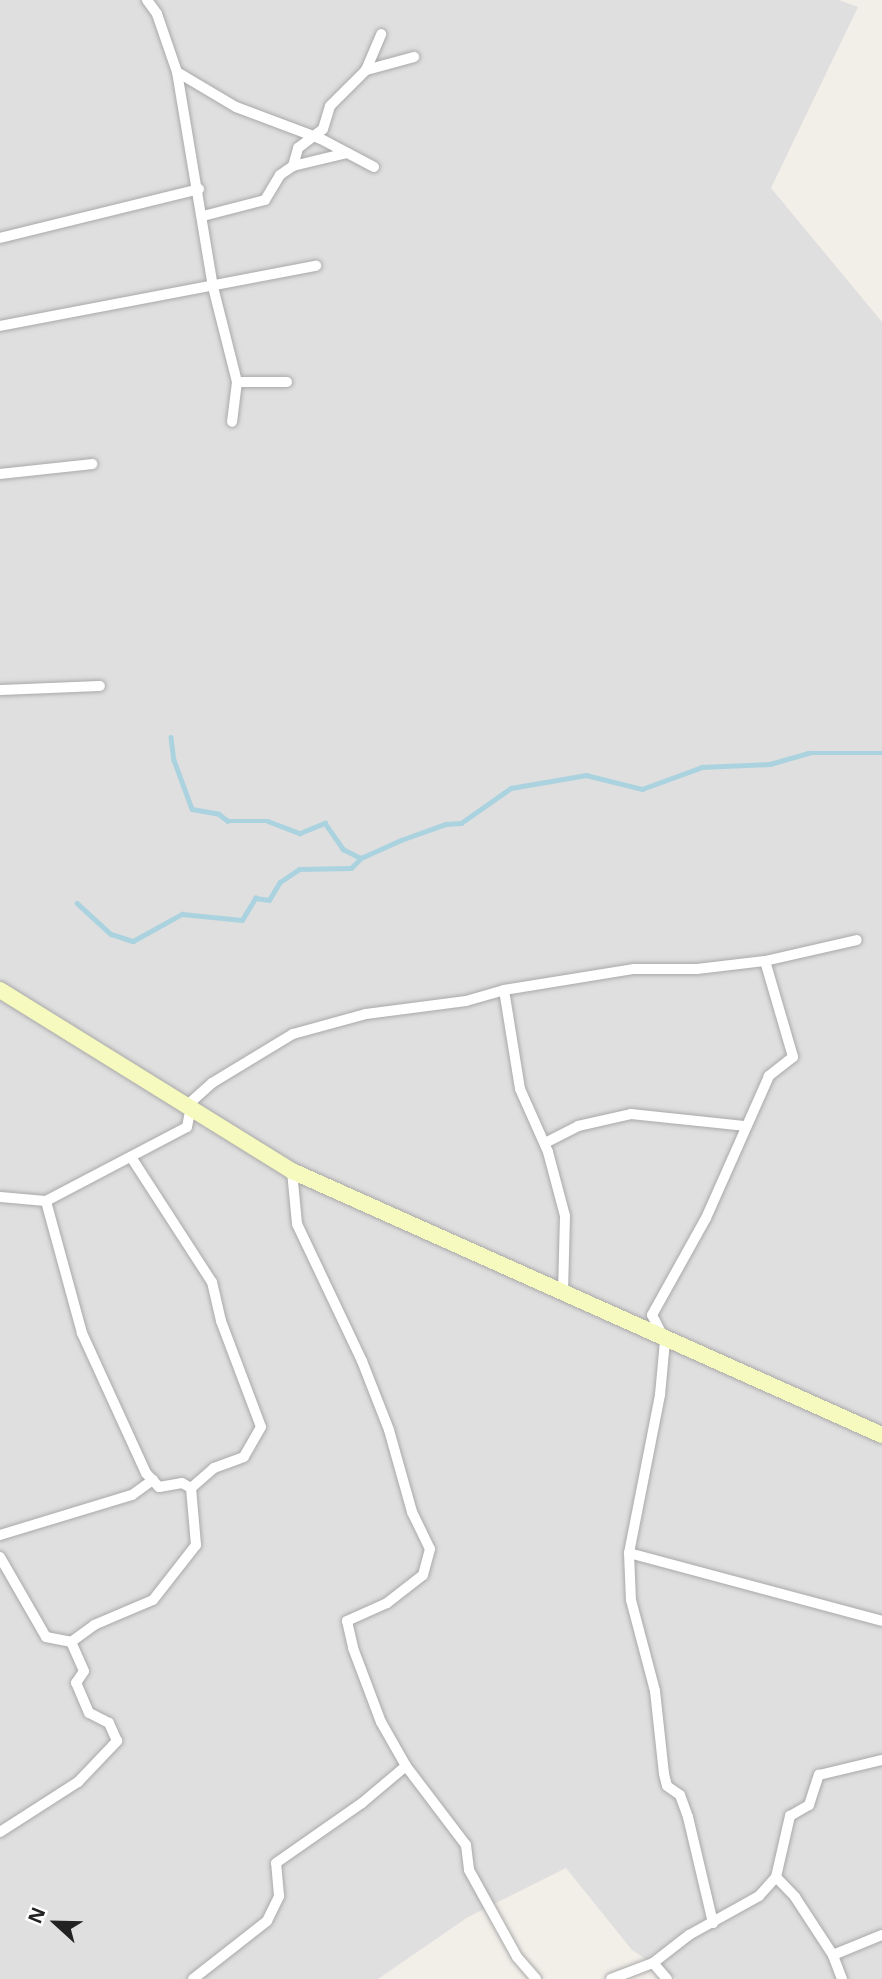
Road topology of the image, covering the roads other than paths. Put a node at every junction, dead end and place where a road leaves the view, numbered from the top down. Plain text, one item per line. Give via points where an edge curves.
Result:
1 (147, 0) edge
2 (381, 34) dead end
3 (415, 57) dead end
4 (366, 70) junction
5 (177, 72) junction
6 (313, 135) junction
7 (349, 153) junction
8 (293, 166) junction
9 (374, 167) dead end
10 (200, 189) junction
11 (203, 216) junction
12 (0, 238) edge
13 (316, 266) dead end
14 (213, 287) junction
15 (0, 326) edge
16 (237, 382) junction
17 (287, 382) dead end
18 (232, 422) dead end
19 (92, 464) dead end
20 (0, 474) edge
21 (100, 686) dead end
22 (0, 690) edge
23 (857, 940) dead end
24 (765, 961) junction
25 (0, 990) edge
26 (504, 990) junction
27 (192, 1110) junction
28 (746, 1126) junction
29 (545, 1143) junction
30 (131, 1157) junction
31 (292, 1171) junction
32 (0, 1197) edge
33 (46, 1200) junction
34 (563, 1294) junction
35 (664, 1340) junction
36 (882, 1435) edge
37 (153, 1480) junction
38 (191, 1488) junction
39 (0, 1535) edge
40 (629, 1553) junction
41 (0, 1557) edge
42 (882, 1621) edge
43 (71, 1642) junction
44 (882, 1760) edge
45 (406, 1766) junction
46 (0, 1832) edge
47 (776, 1877) junction
48 (713, 1923) junction
49 (882, 1935) edge
50 (833, 1955) junction
51 (653, 1963) junction
52 (196, 1978) edge
53 (536, 1979) edge
54 (611, 1979) edge
55 (667, 1979) edge
56 (842, 1979) edge

1 - 5 street via 157,14
2 - 4 street
3 - 4 street
4 - 6 street via 330,106 323,129
5 - 6 street via 236,107
5 - 10 street
6 - 7 street
6 - 8 street via 298,148
7 - 8 street
7 - 9 street
8 - 11 street via 280,176 265,200
10 - 11 street
10 - 12 street
11 - 14 street
13 - 14 street
14 - 15 street
14 - 16 street
16 - 17 street
16 - 18 street
19 - 20 street
21 - 22 street
23 - 24 street
24 - 26 street via 696,970 634,969
24 - 28 street via 793,1056 769,1076
25 - 27 street
26 - 27 street via 466,1001 366,1014 293,1034 212,1083 192,1101
26 - 29 street via 520,1089
27 - 30 street via 187,1127
27 - 31 street
28 - 29 street via 631,1114 578,1126
28 - 35 street via 706,1218 652,1315
29 - 34 street via 565,1216
30 - 33 street
30 - 38 street via 212,1282 221,1321 261,1427 244,1457 214,1468
31 - 34 street
31 - 45 street via 297,1224 362,1361 389,1430 412,1512 430,1549 422,1575 387,1603 347,1621 382,1722
32 - 33 street
33 - 37 street via 82,1333
34 - 35 street
35 - 36 street
35 - 40 street via 660,1395
37 - 38 street via 159,1487 182,1483
37 - 39 street via 132,1495
38 - 43 street via 196,1545 153,1600 94,1625
40 - 42 street
40 - 48 street via 631,1600 654,1691 664,1774 667,1786 680,1795 688,1817
41 - 43 street via 46,1637
43 - 46 street via 83,1671 76,1683 89,1713 109,1723 117,1741 78,1782
44 - 47 street via 819,1775 809,1805 790,1816
45 - 52 street via 276,1863 279,1895 267,1921
45 - 53 street via 466,1844 469,1870 517,1957
47 - 48 street via 759,1896
47 - 50 street via 796,1897
48 - 51 street
49 - 50 street
50 - 56 street
51 - 54 street
51 - 55 street

